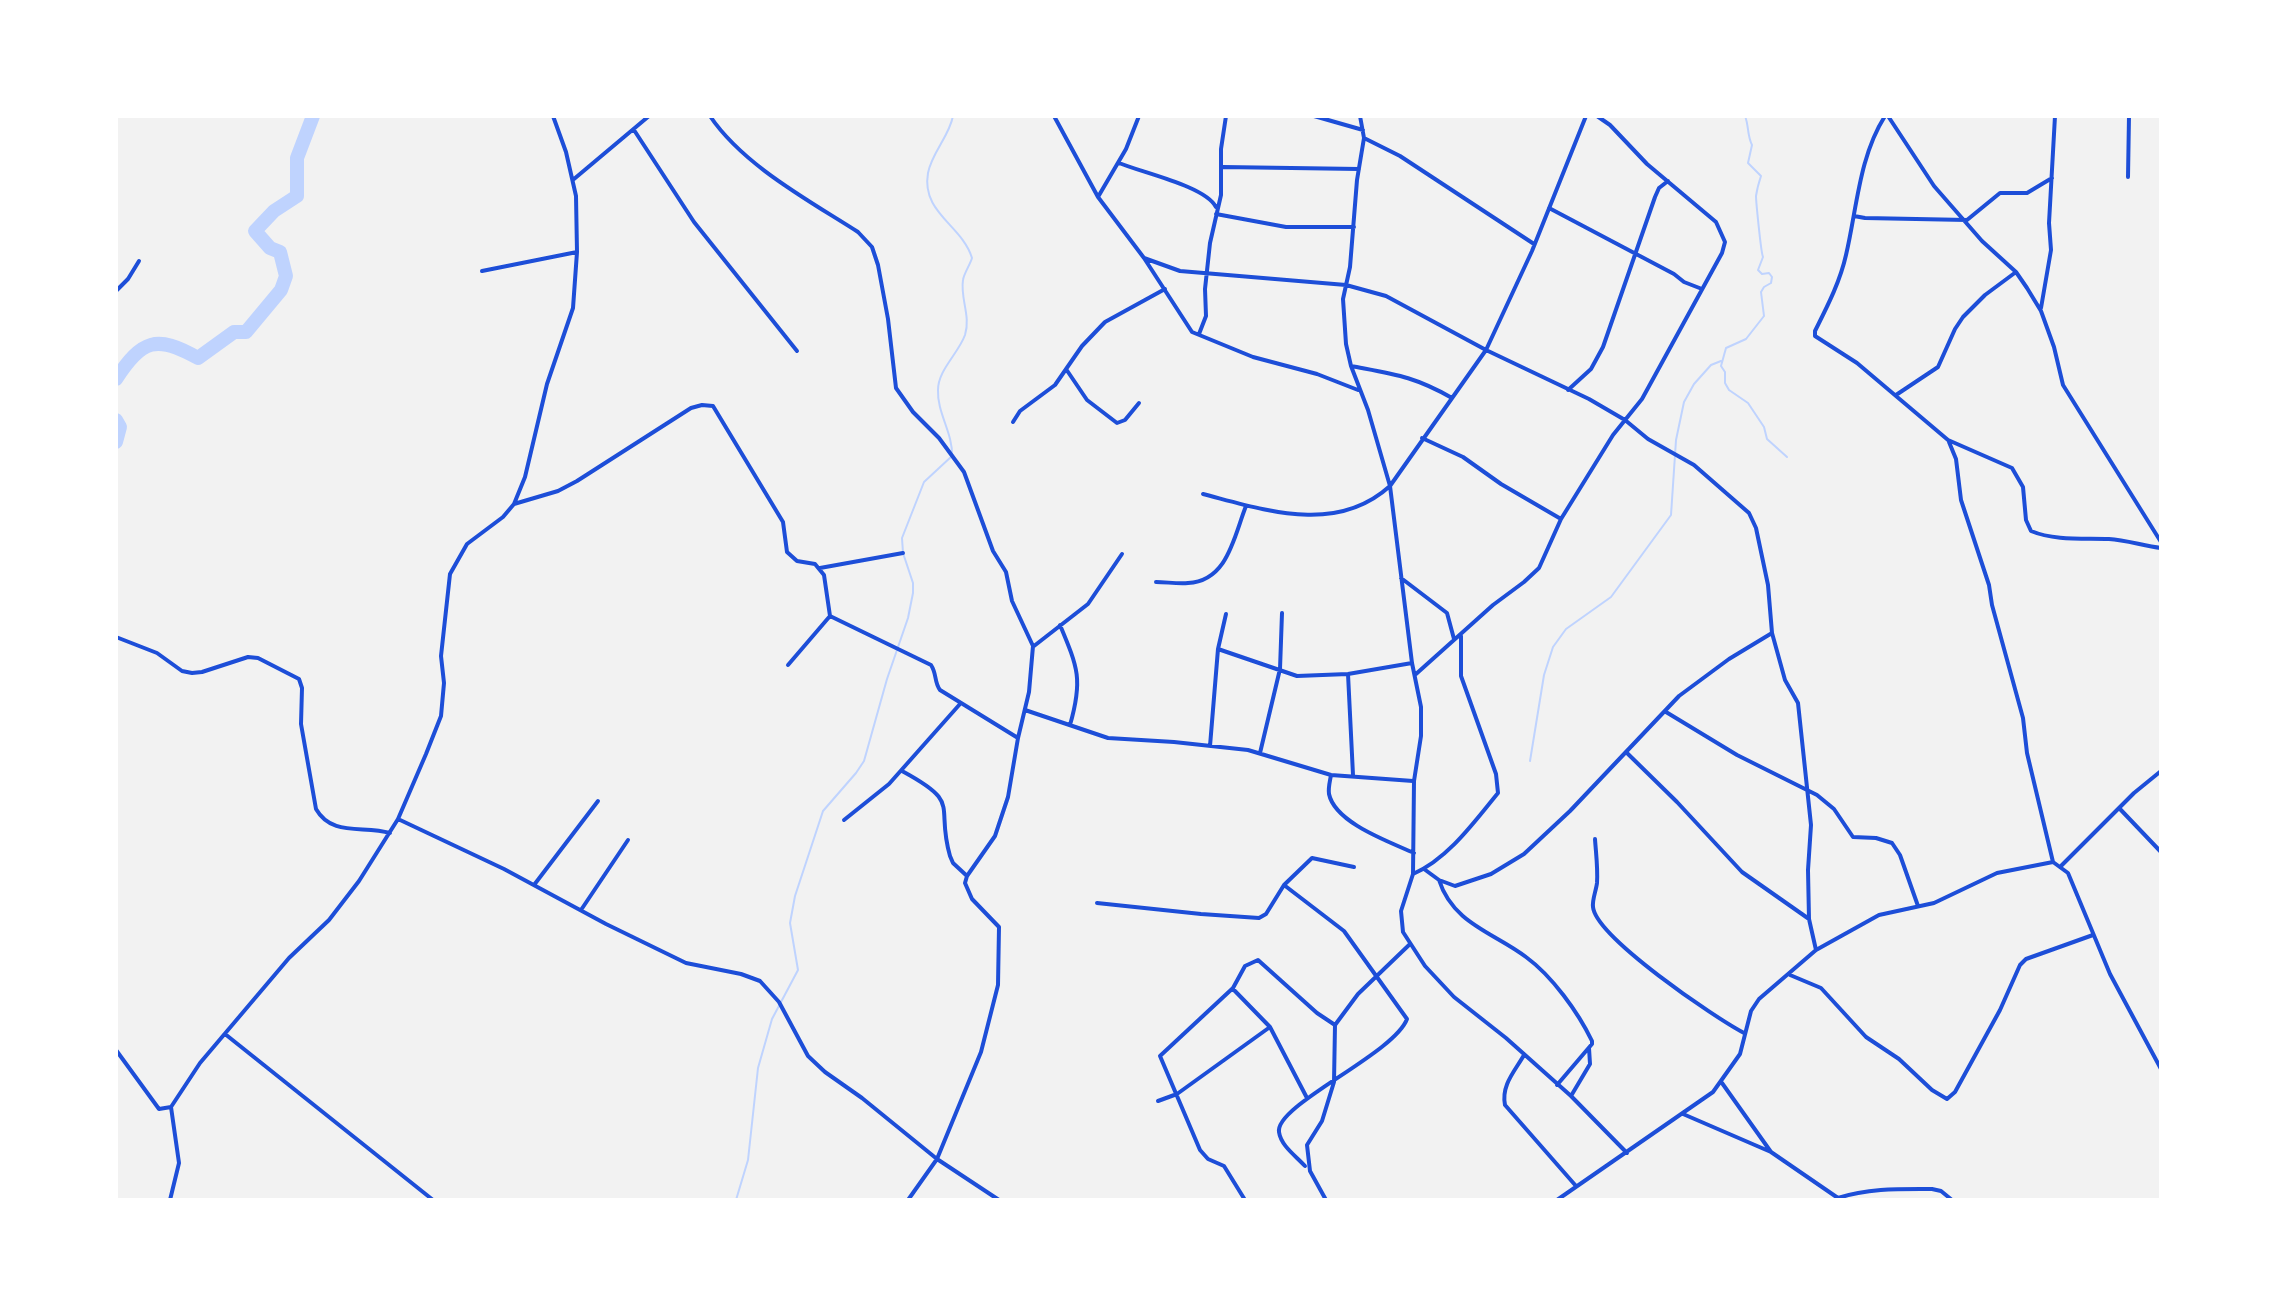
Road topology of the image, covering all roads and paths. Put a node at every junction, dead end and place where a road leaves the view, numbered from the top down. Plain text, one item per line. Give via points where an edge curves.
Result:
1 (553, 116) edge
2 (649, 116) edge
3 (710, 116) edge
4 (1054, 116) edge
5 (1139, 116) edge
6 (1226, 116) edge
7 (1314, 116) edge
8 (1360, 116) edge
9 (1586, 116) edge
10 (1597, 116) edge
11 (1886, 116) edge
12 (2055, 116) edge
13 (2129, 116) edge
14 (634, 130) junction
15 (1363, 130) junction
16 (1364, 138) junction
17 (1119, 163) junction
18 (1223, 167) junction
19 (1359, 169) junction
20 (2128, 177) dead end
21 (2052, 178) junction
22 (574, 179) junction
23 (1668, 181) junction
24 (1098, 197) junction
25 (1549, 208) junction
26 (1216, 212) junction
27 (1854, 216) junction
28 (1963, 220) junction
29 (1354, 227) junction
30 (1534, 244) junction
31 (577, 252) junction
32 (1635, 255) junction
33 (1144, 258) junction
34 (139, 261) dead end
35 (482, 271) dead end
36 (1207, 272) junction
37 (2016, 272) junction
38 (1346, 285) junction
39 (1165, 289) junction
40 (1702, 289) junction
41 (116, 291) edge
42 (2041, 311) junction
43 (1199, 335) junction
44 (1486, 350) junction
45 (797, 351) dead end
46 (1351, 366) junction
47 (1066, 369) junction
48 (1568, 390) junction
49 (1360, 391) junction
50 (1896, 395) junction
51 (1452, 398) junction
52 (1139, 403) dead end
53 (1625, 420) junction
54 (1013, 422) dead end
55 (1422, 438) junction
56 (1948, 440) junction
57 (1390, 486) junction
58 (1203, 494) dead end
59 (514, 504) junction
60 (1246, 506) junction
61 (1561, 519) junction
62 (2161, 545) edge
63 (903, 553) dead end
64 (1122, 554) dead end
65 (820, 568) junction
66 (1401, 578) junction
67 (1156, 582) dead end
68 (1282, 613) dead end
69 (1226, 614) dead end
70 (830, 616) junction
71 (1060, 625) junction
72 (1772, 633) junction
73 (1461, 635) junction
74 (116, 637) edge
75 (1454, 639) junction
76 (1033, 646) junction
77 (1218, 649) junction
78 (1412, 663) junction
79 (788, 665) dead end
80 (1280, 669) junction
81 (1348, 674) junction
82 (1415, 674) junction
83 (960, 704) junction
84 (1025, 710) junction
85 (1666, 712) junction
86 (1070, 725) junction
87 (1018, 738) junction
88 (1210, 746) junction
89 (1260, 753) junction
90 (1627, 753) junction
91 (902, 771) junction
92 (2161, 771) edge
93 (1331, 775) junction
94 (1353, 775) junction
95 (1414, 781) junction
96 (1805, 787) junction
97 (598, 801) dead end
98 (2120, 809) junction
99 (398, 819) junction
100 (844, 820) dead end
101 (390, 833) junction
102 (1595, 839) dead end
103 (628, 840) dead end
104 (2161, 852) edge
105 (1415, 854) junction
106 (2053, 862) junction
107 (2061, 866) junction
108 (1354, 867) dead end
109 (1424, 869) junction
110 (1413, 874) junction
111 (967, 876) junction
112 (1439, 880) junction
113 (534, 885) junction
114 (1284, 885) junction
115 (1097, 903) dead end
116 (1918, 906) junction
117 (581, 910) junction
118 (1809, 919) junction
119 (2093, 935) junction
120 (1409, 945) junction
121 (1816, 950) junction
122 (1790, 975) junction
123 (1376, 976) junction
124 (1233, 988) junction
125 (1335, 1025) junction
126 (1270, 1027) junction
127 (1744, 1033) junction
128 (225, 1034) junction
129 (1589, 1048) junction
130 (116, 1050) edge
131 (1524, 1055) junction
132 (2161, 1069) edge
133 (1334, 1082) junction
134 (1722, 1083) junction
135 (1557, 1085) junction
136 (1177, 1094) junction
137 (1571, 1096) junction
138 (1307, 1098) junction
139 (1158, 1101) dead end
140 (171, 1107) junction
141 (1683, 1114) junction
142 (1771, 1152) junction
143 (1627, 1153) junction
144 (937, 1159) junction
145 (1305, 1166) dead end
146 (1576, 1186) junction
147 (1838, 1199) edge
148 (170, 1200) edge
149 (433, 1200) edge
150 (908, 1200) edge
151 (999, 1200) edge
152 (1245, 1200) edge
153 (1326, 1200) edge
154 (1557, 1200) edge
155 (1952, 1200) edge

1 - 22 street
2 - 14 street
3 - 76 street via 747,159 858,232 872,247 896,388 964,472
4 - 24 street
5 - 17 street
6 - 18 street
7 - 15 street
8 - 15 street
9 - 25 street
10 - 23 street
11 - 27 street via 1867,154
11 - 28 street
12 - 21 street
13 - 20 street
14 - 22 street
14 - 45 street via 694,222
15 - 16 street
16 - 19 street
16 - 30 street
17 - 24 street
17 - 26 street via 1211,199
18 - 19 street
18 - 26 street
19 - 29 street
21 - 28 street via 2027,193 2000,193
21 - 42 street via 2051,250
22 - 31 street
23 - 32 street via 1659,188
23 - 40 street via 1722,231 1722,253
24 - 33 street
25 - 30 street
25 - 32 street
26 - 29 street via 1286,227
26 - 36 street
27 - 28 street
27 - 50 street via 1846,258 1814,333
28 - 37 street
29 - 38 street
30 - 44 street
31 - 35 street
31 - 59 street via 573,308
32 - 40 street
32 - 48 street via 1603,347 1591,369
33 - 36 street via 1180,271
33 - 39 street
34 - 41 street
36 - 38 street
36 - 43 street via 1206,316
37 - 42 street
37 - 50 street via 1963,317 1938,367
38 - 44 street via 1386,296
38 - 46 street via 1343,319
39 - 43 street via 1185,324
39 - 47 street via 1105,322
40 - 53 street via 1642,399
42 - 62 street via 2063,385
43 - 49 street
44 - 48 street
44 - 51 street
46 - 49 street
46 - 51 street via 1399,374
47 - 52 street via 1087,400 1117,423
47 - 54 street
48 - 53 street
49 - 57 street
50 - 56 street
51 - 55 street
53 - 61 street
53 - 72 street via 1694,465 1749,513 1768,585
55 - 57 street
55 - 61 street via 1463,457
56 - 62 street via 2015,471 2031,531
56 - 106 street via 2023,718
57 - 60 street via 1369,502 1315,516
57 - 66 street
58 - 60 street
59 - 65 street via 577,481 691,408 713,406 783,522 787,552
59 - 99 street via 467,544 450,574 441,716
60 - 67 street via 1218,572 1189,583
61 - 73 street via 1539,568
63 - 65 street
64 - 71 street via 1096,594
65 - 70 street
66 - 75 street via 1447,613
66 - 78 street
68 - 80 street
69 - 77 street
70 - 79 street
70 - 83 street via 931,665 937,686
71 - 76 street
71 - 86 street via 1079,679
72 - 85 street via 1679,696
72 - 96 street via 1785,680 1798,703
73 - 75 street
73 - 109 street via 1461,676 1498,793
74 - 101 street via 157,653 182,671 202,672 248,657 294,675 302,688 301,724 316,809 334,827
75 - 82 street
76 - 84 street
77 - 80 street
77 - 88 street
78 - 81 street
78 - 82 street
80 - 81 street via 1297,676
80 - 89 street
81 - 94 street
82 - 95 street via 1421,736
83 - 87 street
83 - 91 street
84 - 86 street
84 - 87 street
85 - 90 street
85 - 96 street via 1737,755
86 - 88 street via 1108,738
87 - 111 street via 1001,823
88 - 89 street
89 - 93 street
90 - 112 street via 1508,866 1455,886
90 - 118 street via 1742,872
91 - 100 street
91 - 111 street via 931,787 943,801 950,856
92 - 98 street
93 - 94 street
93 - 105 street via 1329,794 1339,811 1367,832
94 - 95 street
95 - 105 street
96 - 116 street via 1834,809 1853,837 1892,843
96 - 118 street via 1811,825
97 - 113 street
98 - 104 street
98 - 107 street
99 - 101 street
99 - 113 street
101 - 128 street via 329,920
102 - 127 street via 1593,908 1602,926 1704,1009
103 - 117 street
105 - 110 street
106 - 107 street
106 - 116 street via 1997,873
107 - 119 street
108 - 114 street via 1312,858
109 - 110 street
109 - 112 street
110 - 120 street via 1401,911
111 - 144 street via 966,891 999,927 998,985 981,1052
112 - 129 street via 1445,896 1473,924 1527,957 1574,1007 1592,1041
113 - 117 street
114 - 115 street via 1259,918
114 - 123 street via 1344,931
116 - 121 street via 1866,920
117 - 144 street via 686,963 760,981 779,1002 808,1056
118 - 121 street
119 - 122 street via 2020,965 1990,1030 1947,1099 1866,1037 1821,988
119 - 132 street
120 - 123 street
120 - 131 street via 1454,997
121 - 122 street
122 - 127 street via 1759,999
123 - 125 street
123 - 133 street via 1406,1024
124 - 125 street via 1245,966 1258,960
124 - 126 street
124 - 136 street via 1160,1056
125 - 133 street
126 - 136 street
126 - 138 street
127 - 134 street via 1740,1054
128 - 140 street
128 - 149 street
129 - 135 street
129 - 137 street via 1590,1064
130 - 140 street via 159,1109
131 - 135 street
131 - 146 street via 1506,1084 1505,1105
133 - 138 street
133 - 153 street via 1322,1121 1307,1145 1308,1163
134 - 141 street
134 - 142 street
135 - 137 street
136 - 139 street
136 - 152 street via 1200,1150 1224,1166
137 - 143 street
138 - 145 street via 1278,1129
140 - 148 street via 179,1163
141 - 142 street
141 - 143 street
142 - 147 street
143 - 146 street
144 - 150 street
144 - 151 street
146 - 154 street
147 - 155 street via 1857,1192 1923,1189 1941,1191

